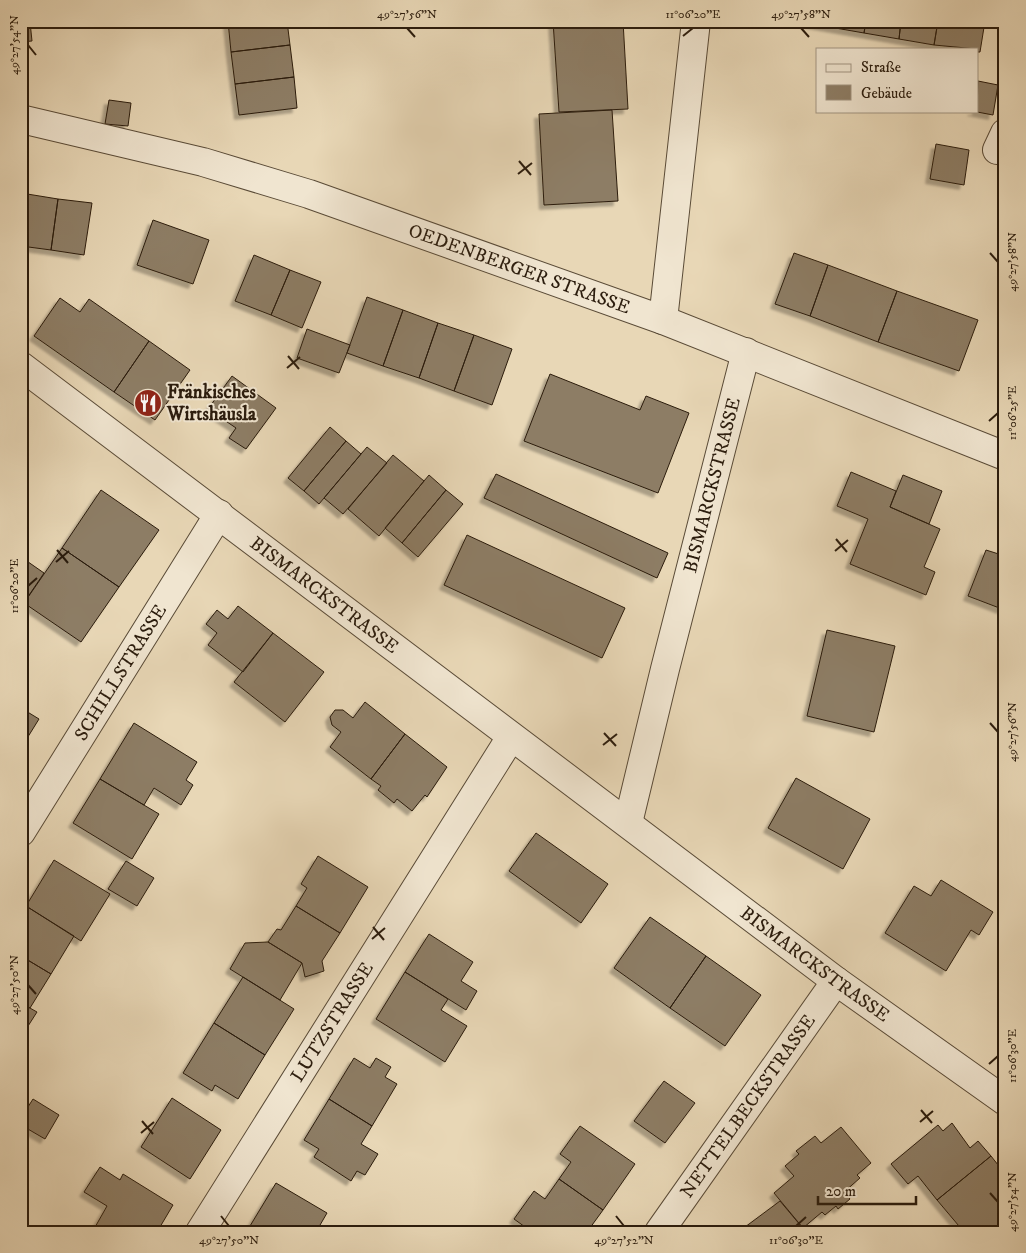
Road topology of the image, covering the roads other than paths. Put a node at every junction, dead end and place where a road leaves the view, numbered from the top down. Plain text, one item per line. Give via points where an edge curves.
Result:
1 (696, 21) edge
2 (21, 119) edge
3 (663, 320) junction
4 (746, 352) junction
5 (21, 366) edge
6 (1005, 456) edge
7 (219, 514) junction
8 (511, 737) junction
9 (628, 823) junction
10 (21, 832) edge
11 (836, 981) junction
12 (1005, 1101) edge
13 (200, 1232) edge
14 (659, 1232) edge

1 - 3 street
2 - 3 street, OEDENBERGER STRASSE via 203,162 309,194
3 - 4 street, OEDENBERGER STRASSE
4 - 6 street, OEDENBERGER STRASSE
4 - 9 street, BISMARCKSTRASSE
5 - 7 street, BISMARCKSTRASSE
7 - 8 street, BISMARCKSTRASSE
7 - 10 street, SCHILLSTRASSE
8 - 9 street, BISMARCKSTRASSE
8 - 13 street, LUTZSTRASSE
9 - 11 street, BISMARCKSTRASSE
11 - 12 street, BISMARCKSTRASSE
11 - 14 street, NETTELBECKSTRASSE

